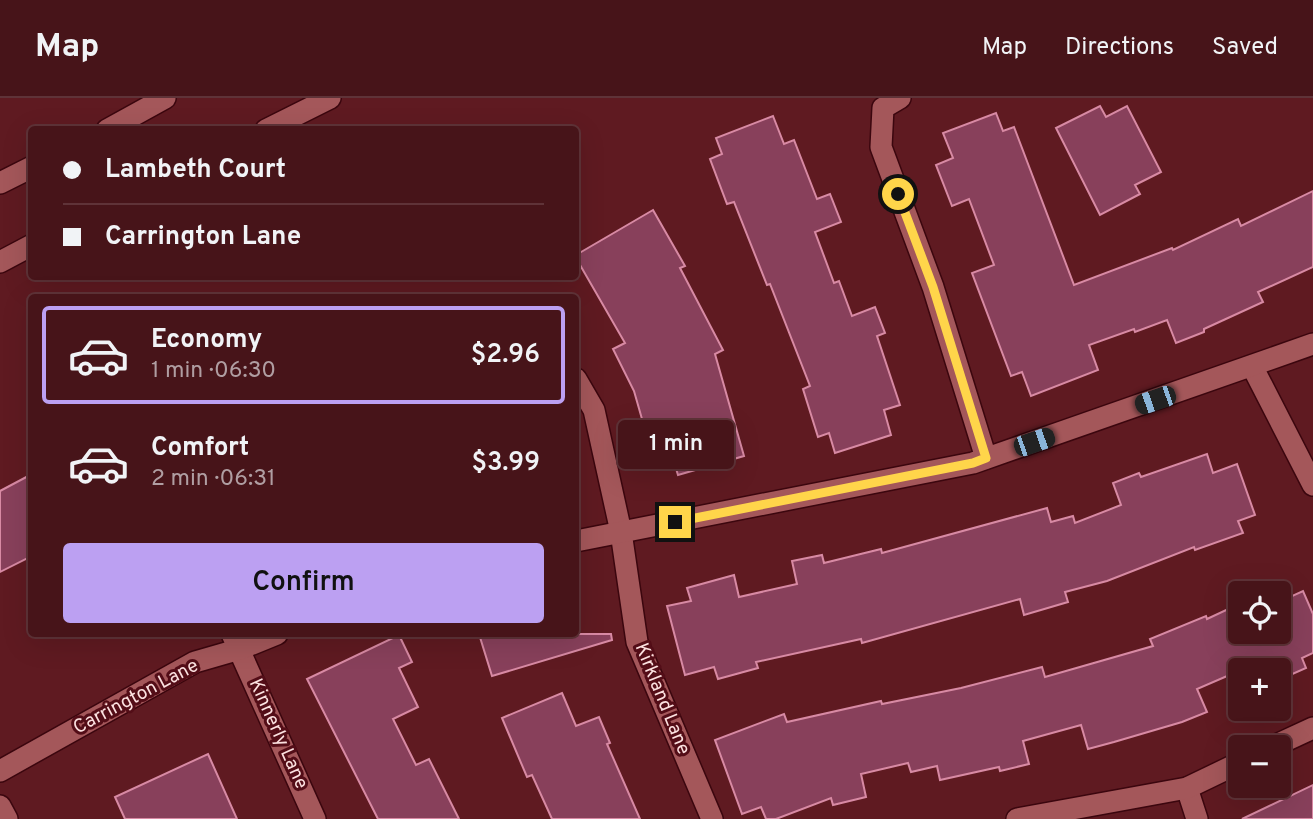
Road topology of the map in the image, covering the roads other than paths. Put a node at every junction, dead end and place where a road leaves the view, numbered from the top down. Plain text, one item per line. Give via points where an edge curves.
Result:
1 (165, 98) edge
2 (330, 98) edge
3 (900, 98) edge
4 (132, 106) edge
5 (111, 126) edge
6 (274, 126) edge
7 (28, 169) edge
8 (0, 183) edge
9 (28, 248) edge
10 (0, 262) edge
11 (1313, 344) edge
12 (1252, 366) junction
13 (579, 384) edge
14 (986, 458) junction
15 (1313, 485) edge
16 (621, 532) junction
17 (579, 540) edge
18 (259, 637) edge
19 (236, 641) edge
20 (1313, 728) edge
21 (1291, 738) edge
22 (1228, 768) edge
23 (0, 771) edge
24 (1187, 788) junction
25 (0, 806) edge
26 (7, 819) edge
27 (316, 819) edge
28 (712, 819) edge
29 (1017, 819) edge
30 (1197, 819) edge

1 - 4 street
2 - 6 street
3 - 14 street via 883,108 881,148 933,287
4 - 5 street
7 - 8 street
9 - 10 street
11 - 12 street
12 - 14 street
12 - 15 street
13 - 16 street, Kirkland Lane via 594,410
14 - 16 street
16 - 17 street
16 - 28 street, Kirkland Lane via 637,642
18 - 19 street, Carrington Lane
19 - 23 street, Carrington Lane
19 - 27 street, Kinnerly Lane
20 - 21 street
22 - 24 street
24 - 29 street
24 - 30 street
25 - 26 street

